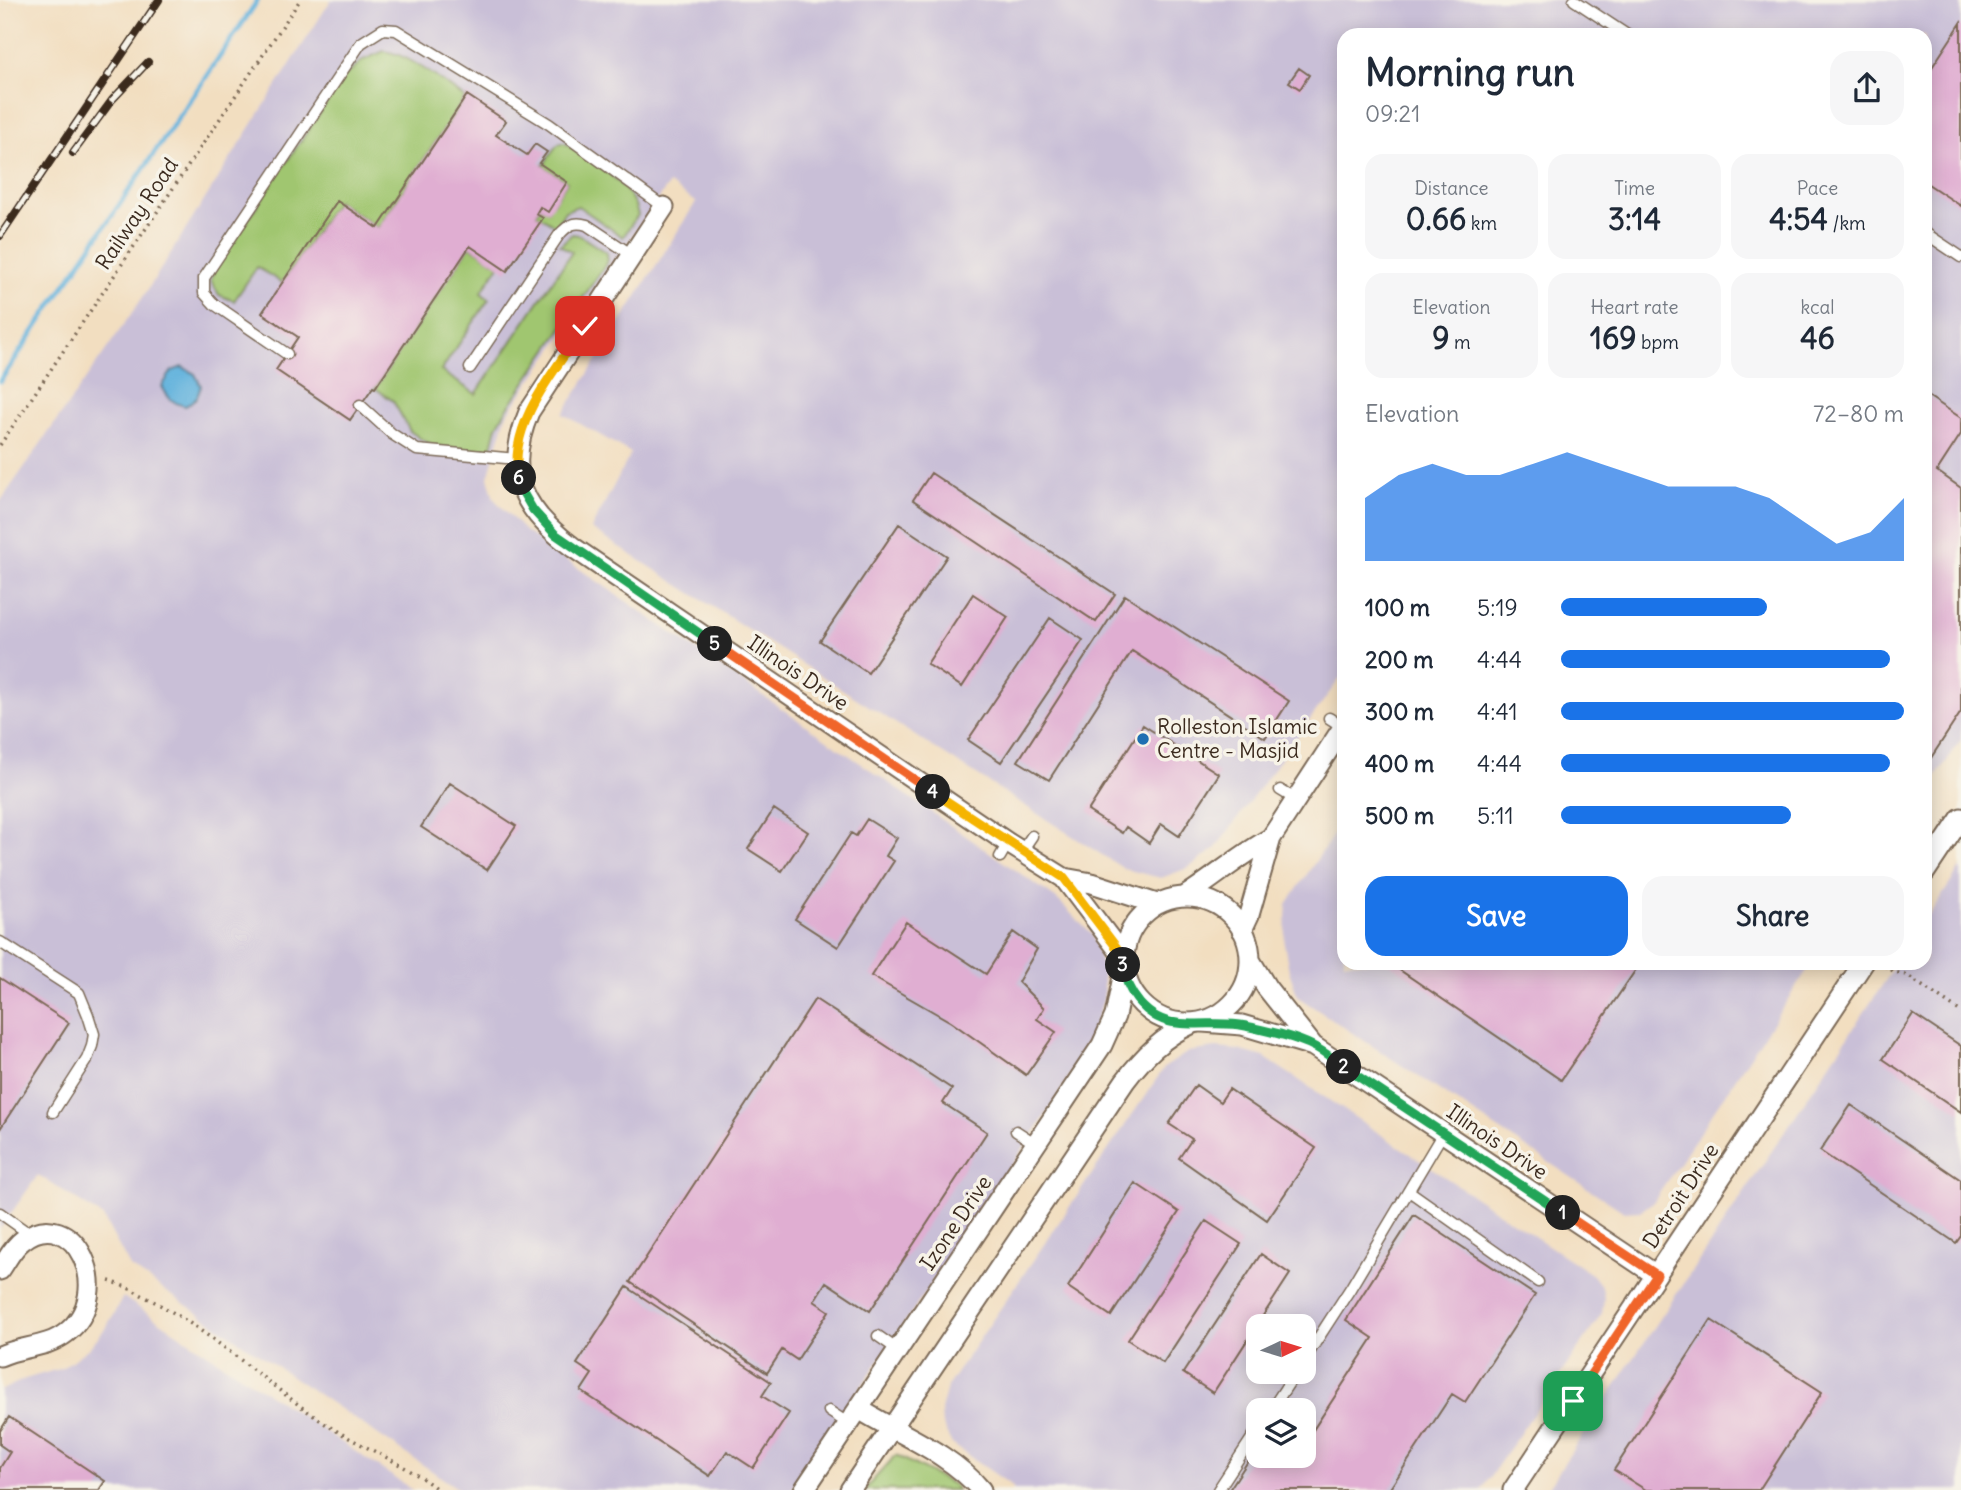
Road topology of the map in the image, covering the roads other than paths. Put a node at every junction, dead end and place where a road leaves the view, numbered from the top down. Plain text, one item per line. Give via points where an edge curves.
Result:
1 (1574, 0) edge
2 (1616, 28) edge
3 (664, 207) joint
4 (1932, 238) edge
5 (632, 255) junction
6 (1961, 257) edge
7 (287, 354) dead end
8 (470, 368) dead end
9 (360, 405) dead end
10 (517, 459) junction
11 (1337, 727) edge
12 (1961, 818) edge
13 (1271, 838) junction
14 (1932, 862) edge
15 (1064, 878) junction
16 (1184, 897) junction
17 (1157, 904) junction
18 (1242, 930) junction
19 (0, 942) edge
20 (1250, 960) junction
21 (1123, 964) junction
22 (1859, 970) edge
23 (1197, 1023) junction
24 (1312, 1046) junction
25 (53, 1112) dead end
26 (1016, 1131) dead end
27 (1443, 1133) junction
28 (1036, 1144) junction
29 (1409, 1191) junction
30 (0, 1213) edge
31 (31, 1235) junction
32 (0, 1270) edge
33 (1657, 1275) junction
34 (1538, 1282) dead end
35 (877, 1336) dead end
36 (1316, 1341) edge
37 (898, 1350) junction
38 (0, 1356) edge
39 (829, 1411) dead end
40 (854, 1417) junction
41 (891, 1429) junction
42 (1246, 1448) edge
43 (804, 1490) edge
44 (850, 1490) edge
45 (981, 1490) edge
46 (1219, 1490) edge
47 (1513, 1490) edge

1 - 2 lane
3 - 5 street
3 - 7 lane via 549,124 396,30 383,29 361,43 204,278 204,293 214,304
4 - 6 lane
5 - 8 lane via 587,225 569,224
5 - 10 street via 529,412
9 - 10 lane via 417,450
10 - 15 street, Illinois Drive via 522,491 544,524 572,546
11 - 13 street via 1287,795
12 - 14 street
13 - 16 street
13 - 18 street
15 - 17 street, Illinois Drive
15 - 21 street, Illinois Drive
16 - 17 street
16 - 18 street via 1218,905
17 - 21 street via 1140,917 1128,935
18 - 20 street
19 - 25 lane via 79,993 94,1034 87,1059
20 - 23 street via 1237,999
20 - 24 street, Illinois Drive
21 - 23 street via 1130,990 1141,1005 1173,1023
21 - 28 street, Izone Drive via 1115,1016 1102,1045
22 - 33 street, Detroit Drive
23 - 24 street, Illinois Drive via 1242,1025
23 - 41 street via 1158,1044 1125,1081
24 - 27 street, Illinois Drive
26 - 28 lane
27 - 29 lane
27 - 33 street, Illinois Drive
28 - 37 street, Izone Drive
29 - 34 lane
29 - 36 lane
30 - 31 lane
31 - 32 street
31 - 38 street via 58,1233 76,1245 90,1279 85,1310 57,1339
33 - 47 street, Detroit Drive
35 - 37 lane
37 - 40 street, Izone Drive
39 - 40 lane
40 - 41 street
40 - 43 street, Izone Drive
41 - 44 street
41 - 45 street via 927,1447
42 - 46 lane

